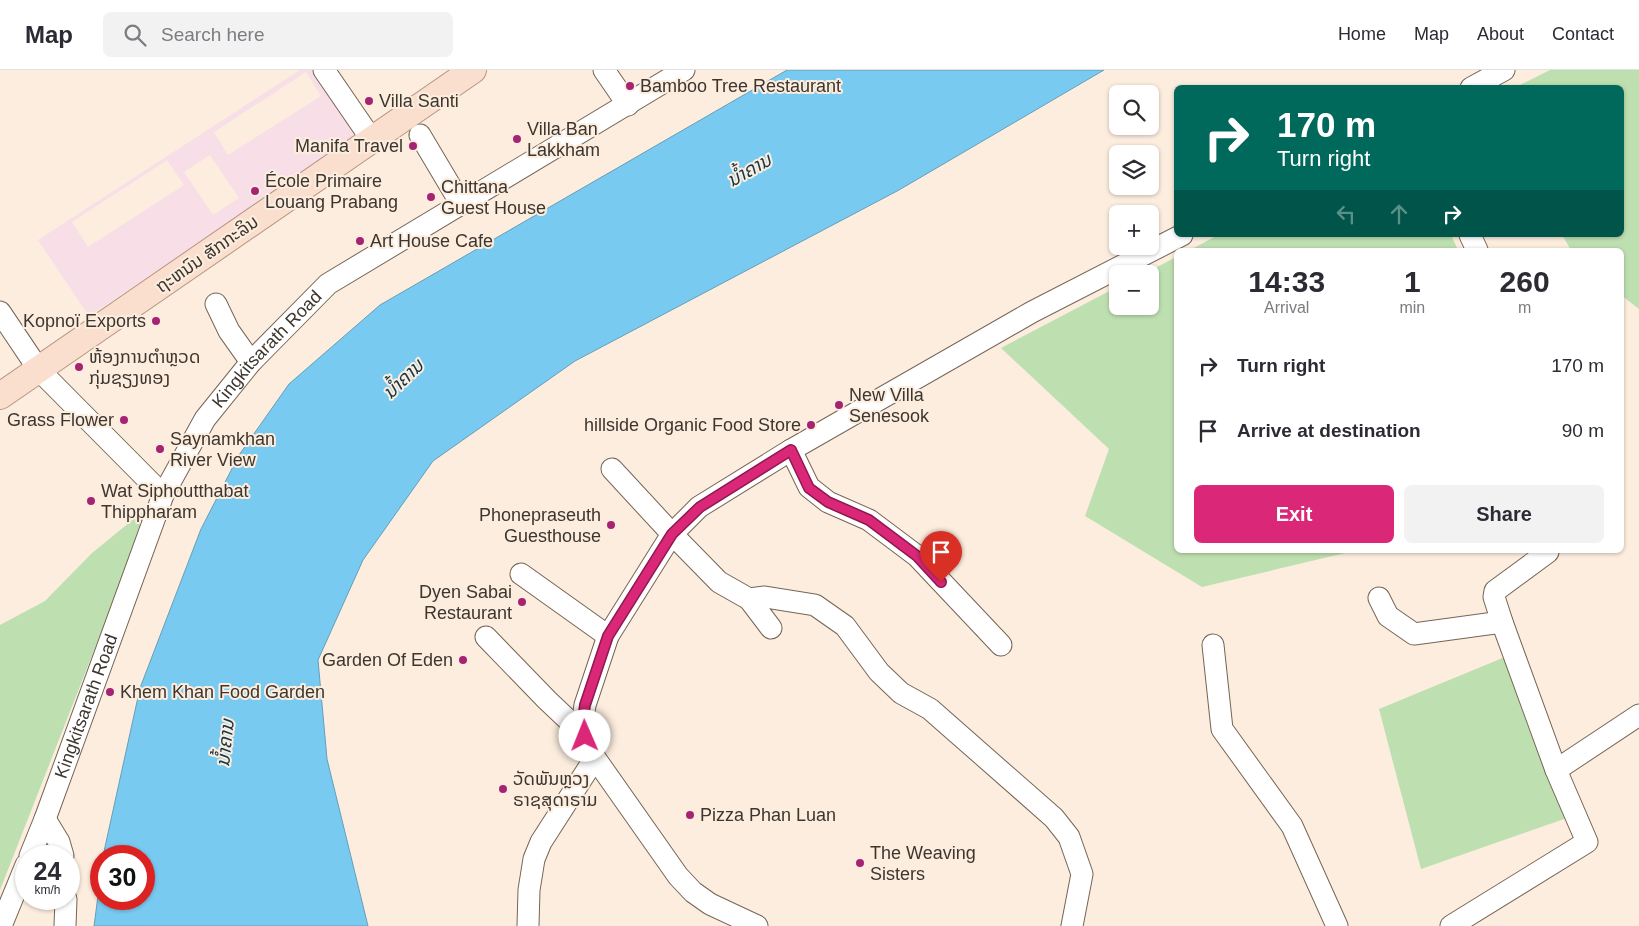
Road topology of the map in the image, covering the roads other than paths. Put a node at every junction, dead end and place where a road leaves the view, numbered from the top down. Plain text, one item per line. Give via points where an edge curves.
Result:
1 (324, 70) edge
2 (473, 70) edge
3 (604, 70) edge
4 (684, 70) edge
5 (1501, 72) edge
6 (1477, 85) edge
7 (628, 104) junction
8 (413, 125) junction
9 (372, 140) junction
10 (461, 204) junction
11 (1178, 237) edge
12 (216, 304) dead end
13 (0, 312) edge
14 (252, 362) junction
15 (39, 370) junction
16 (0, 396) edge
17 (791, 450) junction
18 (612, 469) dead end
19 (163, 495) junction
20 (672, 534) junction
21 (1547, 553) edge
22 (522, 574) dead end
23 (1379, 598) dead end
24 (749, 599) junction
25 (1502, 622) junction
26 (771, 628) dead end
27 (608, 636) junction
28 (486, 637) dead end
29 (1001, 645) dead end
30 (1213, 645) dead end
31 (1639, 715) edge
32 (585, 736) junction
33 (595, 758) junction
34 (1556, 770) junction
35 (45, 819) junction
36 (34, 845) edge
37 (60, 845) edge
38 (15, 892) edge
39 (66, 910) edge
40 (1, 926) edge
41 (65, 926) edge
42 (528, 926) edge
43 (757, 926) edge
44 (1072, 926) edge
45 (1337, 926) edge
46 (1451, 926) edge

1 - 9 street
2 - 8 main road, ຖະຫນົນ ສັກກະລິນ
3 - 7 street
4 - 7 street, Kingkitsarath Road
5 - 6 street
7 - 10 street, Kingkitsarath Road
8 - 9 main road, ຖະຫນົນ ສັກກະລິນ
8 - 10 street
9 - 15 main road, ຖະຫນົນ ສັກກະລິນ
10 - 14 street, Kingkitsarath Road via 328,284
11 - 17 street via 1032,312
12 - 14 street via 229,331
13 - 15 street
14 - 19 street, Kingkitsarath Road via 205,419
15 - 16 main road, ຖະຫນົນ ສັກກະລິນ
15 - 19 street
17 - 20 street via 700,507
17 - 29 street via 809,488 828,502 869,520 917,556
18 - 20 street
19 - 35 street, Kingkitsarath Road
20 - 24 street via 720,582
20 - 27 street
21 - 25 street via 1495,591
22 - 27 street
23 - 25 street via 1388,616 1414,634
24 - 26 street
24 - 44 street via 765,597 815,605 845,626 879,672 901,693 930,709 1054,818 1069,836 1082,874
25 - 34 street
27 - 32 street via 585,705
28 - 32 street
30 - 45 street via 1222,729 1292,826
31 - 34 street
32 - 33 street
33 - 42 street via 541,842 534,859
33 - 43 street via 678,876 693,892 710,904
34 - 46 street via 1587,842
35 - 36 street, Kingkitsarath Road
35 - 37 street
38 - 40 street
39 - 41 street

